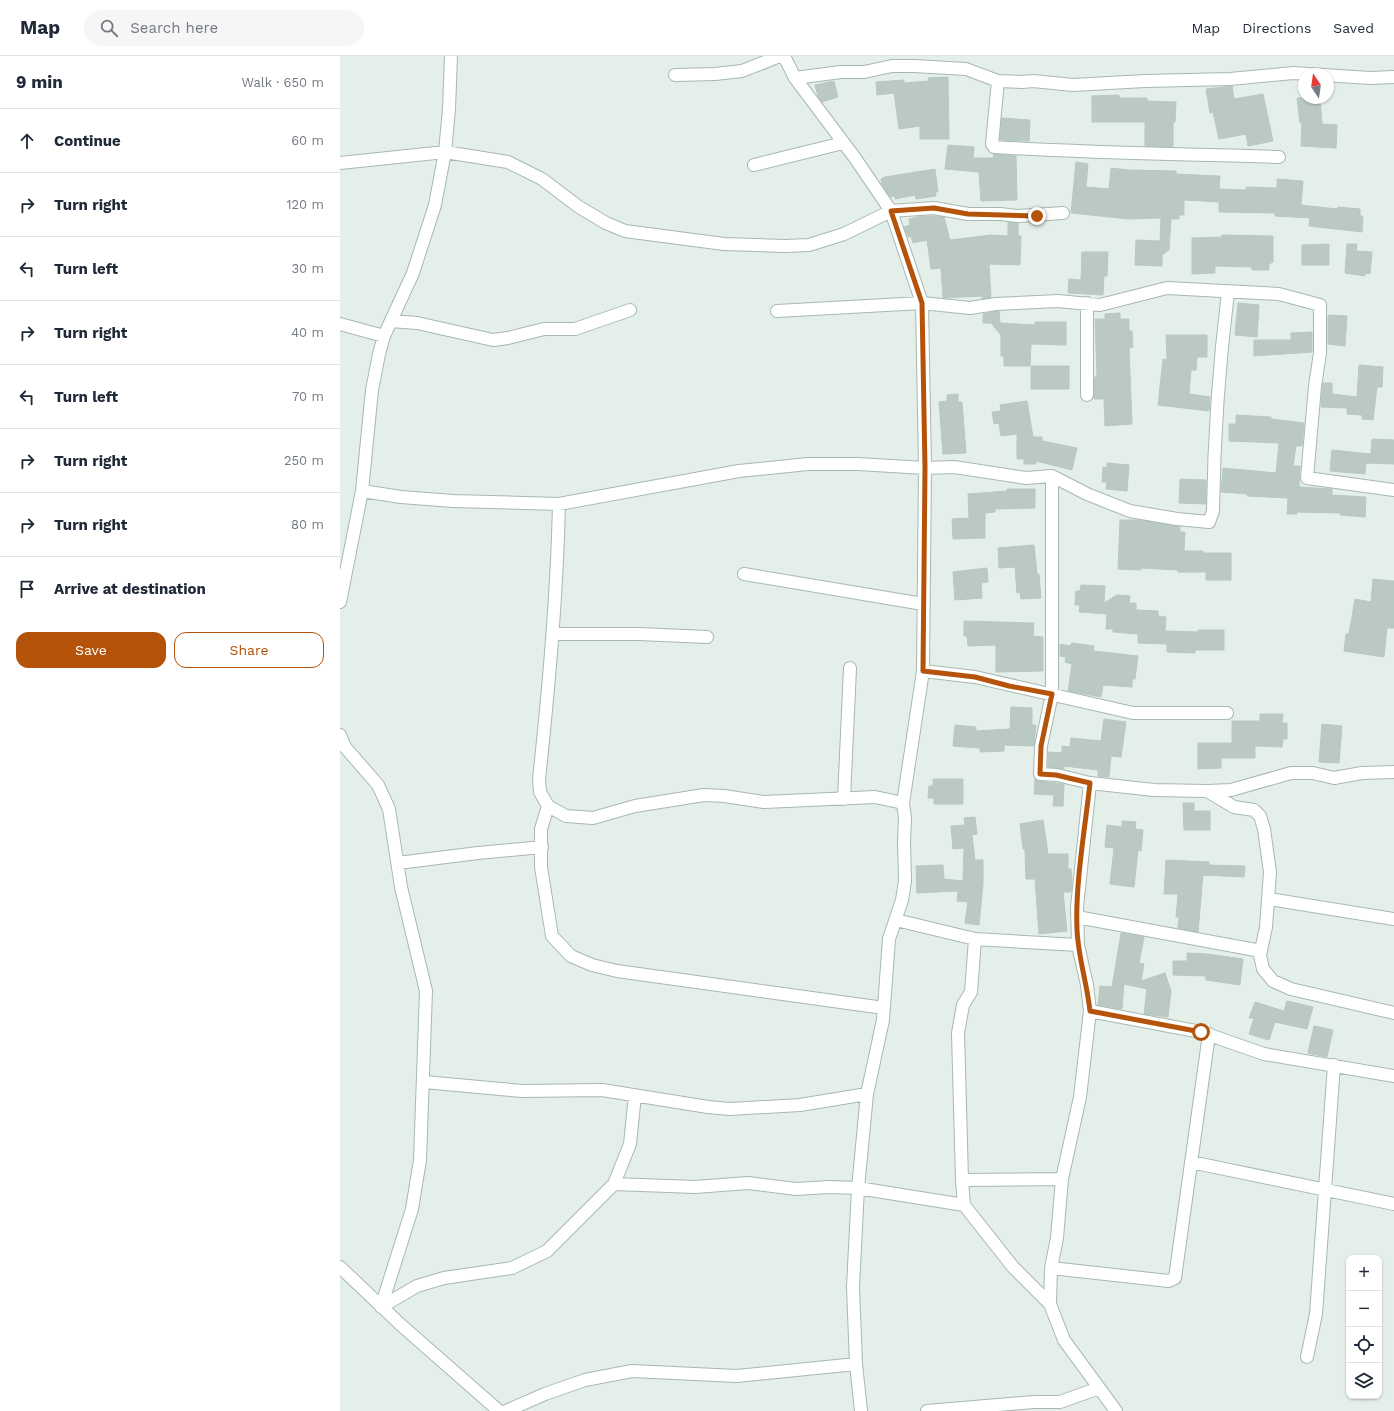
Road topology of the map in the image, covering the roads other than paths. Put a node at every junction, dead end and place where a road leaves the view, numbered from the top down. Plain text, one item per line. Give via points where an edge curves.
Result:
1 (451, 56) edge
2 (780, 56) edge
3 (784, 56) edge
4 (675, 75) dead end
5 (1394, 77) edge
6 (795, 78) junction
7 (998, 81) junction
8 (843, 143) junction
9 (445, 152) junction
10 (1279, 156) dead end
11 (340, 163) edge
12 (754, 165) dead end
13 (891, 211) junction
14 (1063, 213) dead end
15 (1228, 292) junction
16 (922, 303) junction
17 (1087, 303) junction
18 (630, 310) dead end
19 (777, 311) dead end
20 (391, 321) junction
21 (340, 324) edge
22 (384, 336) junction
23 (1087, 395) dead end
24 (925, 468) junction
25 (1052, 476) junction
26 (1394, 490) edge
27 (362, 491) junction
28 (559, 504) junction
29 (346, 536) edge
30 (744, 574) dead end
31 (340, 602) edge
32 (923, 604) junction
33 (554, 634) junction
34 (707, 637) dead end
35 (850, 668) dead end
36 (923, 671) junction
37 (1052, 694) junction
38 (1227, 713) dead end
39 (340, 735) edge
40 (1394, 772) edge
41 (1090, 783) junction
42 (1207, 791) junction
43 (844, 799) junction
44 (903, 803) junction
45 (548, 806) junction
46 (542, 847) junction
47 (398, 863) junction
48 (1268, 899) junction
49 (1077, 917) junction
50 (1394, 919) edge
51 (896, 920) junction
52 (975, 939) junction
53 (1078, 945) junction
54 (1261, 951) junction
55 (884, 1008) junction
56 (1090, 1011) junction
57 (1394, 1013) edge
58 (1209, 1034) junction
59 (1334, 1065) junction
60 (1394, 1076) edge
61 (424, 1082) junction
62 (866, 1094) junction
63 (635, 1095) junction
64 (1191, 1162) junction
65 (1062, 1179) junction
66 (962, 1180) junction
67 (614, 1184) junction
68 (858, 1188) junction
69 (1325, 1189) junction
70 (1394, 1204) edge
71 (964, 1205) junction
72 (340, 1268) edge
73 (1051, 1268) junction
74 (1050, 1304) junction
75 (381, 1307) junction
76 (1308, 1357) dead end
77 (856, 1364) junction
78 (1099, 1388) junction
79 (499, 1411) edge
80 (506, 1411) edge
81 (861, 1411) edge
82 (927, 1411) edge
83 (1116, 1411) edge

1 - 9 street via 450,110
2 - 4 street via 742,71
3 - 6 street
5 - 7 street via 1293,73 1230,79 1084,85
6 - 7 street via 864,72 892,66 914,66 966,69
6 - 8 street
7 - 10 street via 992,144 994,146 1080,152
8 - 12 street
8 - 13 street
9 - 11 street
9 - 13 street via 508,162 542,179 579,207 606,223 625,230 724,244 809,244 844,234
9 - 20 street via 435,205 413,273
13 - 14 street via 934,208 968,214 1018,216
13 - 16 street
15 - 17 street via 1167,288 1100,304
15 - 25 street via 1216,420 1213,511 1209,522 1130,511 1087,494
15 - 26 street via 1279,294 1320,305 1320,354 1307,478
16 - 17 street via 970,308 1039,302
16 - 19 street
16 - 24 street
17 - 23 street
18 - 20 street via 575,330 544,329 493,340 417,323
20 - 22 street
21 - 22 street
22 - 27 street via 372,390
24 - 25 street via 954,467 1026,478
24 - 28 street via 808,464 739,471
24 - 32 street
25 - 37 street
27 - 28 street via 454,501
27 - 29 street
28 - 33 street
29 - 31 street
30 - 32 street
32 - 36 street
33 - 34 street
33 - 45 street via 539,779 540,792
35 - 43 street
36 - 37 street via 975,677
36 - 44 street
37 - 38 street via 1133,713
37 - 41 street via 1041,746 1040,774
39 - 47 street via 345,747 378,785 389,809
40 - 42 street via 1362,773 1334,778 1314,773 1291,773 1232,790
41 - 42 street via 1154,790
41 - 49 street
42 - 48 street via 1234,806 1254,810 1260,816 1270,872
43 - 44 street via 875,797
43 - 45 street via 764,802 704,796 635,806 593,818 566,816
44 - 51 street via 905,881
45 - 46 street via 541,829
46 - 47 street
46 - 55 street via 541,867 552,936 571,956 582,962 617,971 697,984
47 - 61 street via 401,887 426,991
48 - 50 street
48 - 54 street
49 - 53 street
49 - 54 street
51 - 52 street
51 - 55 street via 889,939
52 - 53 street
52 - 66 street via 971,992 963,1005 958,1033
53 - 56 street
54 - 57 street via 1263,969 1273,981 1291,989
55 - 62 street
56 - 58 street
56 - 65 street via 1080,1096
58 - 59 street via 1264,1054
58 - 64 street
59 - 60 street
59 - 69 street
61 - 63 street via 522,1091 602,1090
61 - 75 street via 420,1160 412,1209
62 - 63 street via 800,1105 730,1109
62 - 68 street
63 - 67 street via 630,1144
64 - 69 street
64 - 73 street via 1175,1278 1169,1281
65 - 66 street
65 - 73 street via 1057,1238
66 - 71 street
67 - 68 street via 695,1187 748,1183 796,1189
67 - 75 street via 547,1251 512,1268 444,1278 417,1286
68 - 71 street
68 - 77 street via 853,1287
69 - 70 street
69 - 76 street via 1316,1314
71 - 74 street via 1013,1267
72 - 75 street
73 - 74 street
74 - 78 street via 1064,1340
75 - 79 street
77 - 80 street via 737,1376 632,1371 585,1380
77 - 81 street
78 - 82 street via 1060,1402
78 - 83 street

